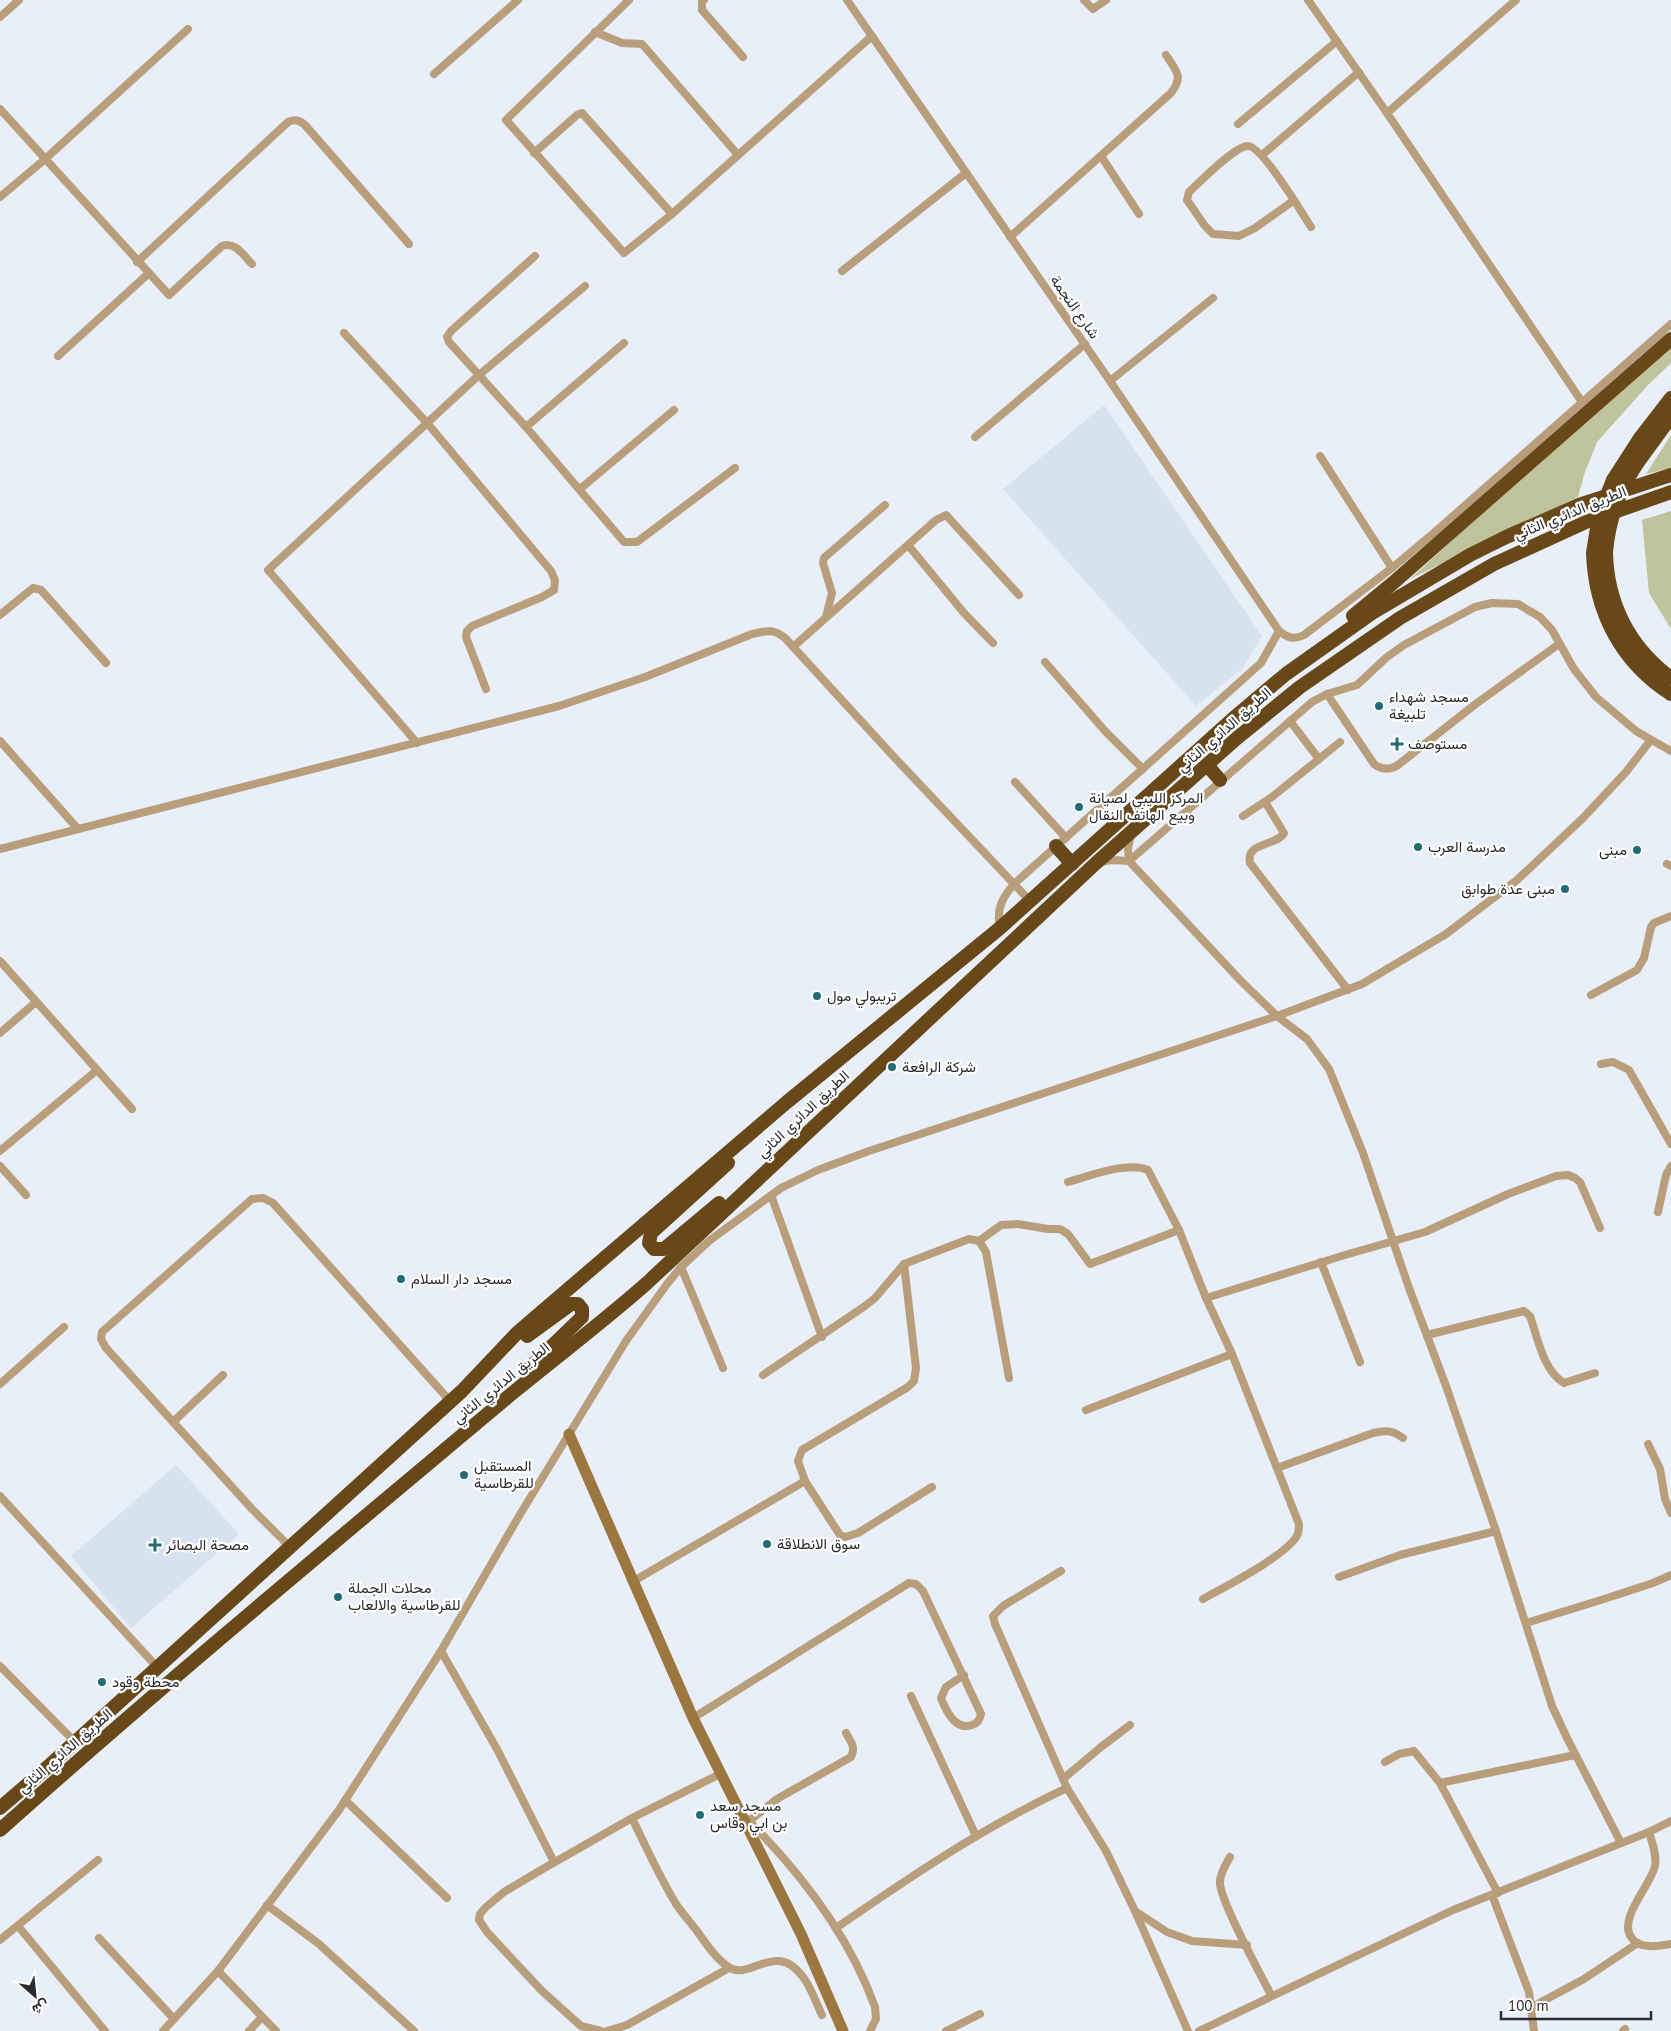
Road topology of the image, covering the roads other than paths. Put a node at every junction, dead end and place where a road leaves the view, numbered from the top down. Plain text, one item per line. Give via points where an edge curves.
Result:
1 (19, 0) edge
2 (518, 0) edge
3 (629, 0) edge
4 (704, 0) edge
5 (847, 0) edge
6 (1084, 0) edge
7 (1106, 0) edge
8 (1308, 0) edge
9 (1516, 0) edge
10 (0, 17) edge
11 (188, 28) dead end
12 (595, 32) junction
13 (872, 36) junction
14 (1337, 41) junction
15 (1166, 55) dead end
16 (743, 57) dead end
17 (1359, 72) junction
18 (434, 74) dead end
19 (0, 109) edge
20 (1387, 113) junction
21 (1238, 124) dead end
22 (534, 153) junction
23 (738, 155) junction
24 (1262, 155) junction
25 (1101, 156) junction
26 (44, 160) junction
27 (966, 173) junction
28 (0, 197) edge
29 (1293, 200) junction
30 (672, 214) junction
31 (1138, 214) dead end
32 (1311, 227) dead end
33 (1010, 237) junction
34 (409, 244) dead end
35 (535, 256) dead end
36 (137, 262) junction
37 (252, 264) dead end
38 (842, 271) dead end
39 (149, 273) junction
40 (585, 286) dead end
41 (1213, 298) dead end
42 (1671, 324) edge
43 (344, 332) dead end
44 (1671, 339) edge
45 (624, 343) dead end
46 (1084, 344) junction
47 (58, 356) dead end
48 (479, 376) junction
49 (1110, 381) junction
50 (1671, 398) edge
51 (1582, 402) junction
52 (674, 410) dead end
53 (1671, 417) edge
54 (428, 424) junction
55 (526, 427) junction
56 (974, 437) dead end
57 (1320, 456) dead end
58 (735, 468) dead end
59 (1671, 475) edge
60 (580, 489) junction
61 (1671, 492) edge
62 (1671, 497) edge
63 (1642, 502) junction
64 (885, 505) dead end
65 (908, 545) junction
66 (1599, 552) junction
67 (1392, 568) junction
68 (1019, 595) dead end
69 (0, 615) edge
70 (826, 618) junction
71 (1279, 631) junction
72 (993, 642) dead end
73 (1559, 644) junction
74 (793, 647) junction
75 (1045, 662) dead end
76 (106, 664) dead end
77 (1286, 674) junction
78 (1671, 678) edge
79 (486, 689) dead end
80 (1327, 694) junction
81 (1671, 694) edge
82 (1290, 721) junction
83 (0, 741) edge
84 (1650, 741) junction
85 (1340, 742) dead end
86 (417, 743) junction
87 (1671, 751) edge
88 (1320, 759) junction
89 (1207, 765) junction
90 (1143, 769) junction
91 (1220, 780) junction
92 (1015, 782) dead end
93 (1265, 802) junction
94 (1243, 816) dead end
95 (78, 829) junction
96 (1132, 832) junction
97 (1061, 842) junction
98 (0, 849) edge
99 (1129, 861) junction
100 (1096, 863) junction
101 (1072, 864) junction
102 (1014, 884) junction
103 (1030, 901) junction
104 (1671, 916) edge
105 (1000, 928) junction
106 (0, 961) edge
107 (1348, 990) junction
108 (1591, 995) dead end
109 (36, 1002) junction
110 (1277, 1016) junction
111 (0, 1033) edge
112 (1601, 1064) dead end
113 (97, 1070) junction
114 (787, 1102) junction
115 (132, 1109) dead end
116 (806, 1133) junction
117 (1671, 1144) edge
118 (0, 1151) edge
119 (0, 1166) edge
120 (1671, 1166) edge
121 (1068, 1182) dead end
122 (26, 1195) dead end
123 (770, 1195) junction
124 (1658, 1212) dead end
125 (1600, 1228) dead end
126 (1179, 1230) junction
127 (979, 1241) junction
128 (1393, 1242) junction
129 (1321, 1262) junction
130 (904, 1264) junction
131 (682, 1267) junction
132 (1206, 1298) junction
133 (64, 1327) dead end
134 (1427, 1335) junction
135 (822, 1337) junction
136 (1232, 1354) junction
137 (1360, 1362) dead end
138 (723, 1368) dead end
139 (1595, 1373) dead end
140 (223, 1375) dead end
141 (763, 1375) dead end
142 (1009, 1378) dead end
143 (0, 1384) edge
144 (462, 1391) junction
145 (450, 1402) junction
146 (1086, 1410) dead end
147 (173, 1422) junction
148 (569, 1434) junction
149 (1403, 1438) dead end
150 (1648, 1444) dead end
151 (1277, 1468) junction
152 (805, 1481) junction
153 (1667, 1486) edge
154 (932, 1487) dead end
155 (0, 1496) edge
156 (1671, 1512) edge
157 (1496, 1531) junction
158 (290, 1547) junction
159 (1061, 1571) dead end
160 (1671, 1574) edge
161 (1339, 1577) dead end
162 (632, 1582) junction
163 (1203, 1599) dead end
164 (1526, 1622) junction
165 (441, 1651) junction
166 (0, 1666) edge
167 (187, 1667) junction
168 (158, 1668) junction
169 (964, 1676) junction
170 (911, 1696) dead end
171 (693, 1718) junction
172 (1130, 1725) dead end
173 (846, 1733) dead end
174 (75, 1742) junction
175 (1575, 1755) junction
176 (1385, 1762) dead end
177 (720, 1774) junction
178 (1064, 1780) junction
179 (1440, 1784) junction
180 (1067, 1788) junction
181 (345, 1800) junction
182 (0, 1808) edge
183 (738, 1810) junction
184 (632, 1818) junction
185 (748, 1821) junction
186 (1671, 1821) edge
187 (0, 1830) edge
188 (1649, 1832) junction
189 (976, 1836) junction
190 (1621, 1843) junction
191 (1230, 1857) dead end
192 (98, 1860) dead end
193 (554, 1862) junction
194 (1495, 1894) junction
195 (447, 1898) dead end
196 (267, 1905) junction
197 (1135, 1911) junction
198 (18, 1926) junction
199 (836, 1928) junction
200 (99, 1938) dead end
201 (0, 1940) edge
202 (1638, 1943) junction
203 (1671, 1944) edge
204 (1246, 1945) junction
205 (729, 1968) junction
206 (218, 1971) junction
207 (1271, 1996) junction
208 (1532, 2007) junction
209 (980, 2014) dead end
210 (822, 2015) dead end
211 (262, 2017) junction
212 (174, 2019) junction
213 (105, 2031) edge
214 (163, 2031) edge
215 (250, 2031) edge
216 (276, 2031) edge
217 (414, 2031) edge
218 (601, 2031) edge
219 (607, 2031) edge
220 (843, 2031) edge
221 (870, 2031) edge
222 (946, 2031) edge
223 (1188, 2031) edge
224 (1199, 2031) edge
225 (1534, 2031) edge

1 - 10 street
2 - 18 street
3 - 12 street
4 - 16 street via 702,10
5 - 13 street, شارع النجمة
6 - 7 street via 1093,9
8 - 14 street
9 - 20 street
11 - 26 street
12 - 22 street via 506,120
12 - 23 street via 622,43 642,44
13 - 23 street
13 - 27 street, شارع النجمة
14 - 17 street
14 - 21 street
15 - 25 street via 1179,76 1176,87
17 - 20 street
17 - 24 street
19 - 26 street
20 - 51 street
22 - 30 street via 624,253
22 - 30 street via 582,114
23 - 30 street
24 - 29 street
24 - 29 street via 1253,146 1236,151 1190,192 1189,204 1213,234 1239,236
25 - 31 street
25 - 33 street
26 - 28 street
26 - 36 street
27 - 33 street, شارع النجمة
27 - 38 street
29 - 32 street
33 - 46 street, شارع النجمة
34 - 36 street via 305,125 293,120
35 - 48 street via 448,337
36 - 39 street
37 - 39 street via 236,247 226,244 169,295
39 - 47 street
40 - 48 street
41 - 49 street
42 - 51 street
43 - 54 street
44 - 77 highway
45 - 55 street
46 - 49 street, شارع النجمة
46 - 56 street
48 - 54 street
48 - 55 street
49 - 71 street, شارع النجمة
50 - 66 highway, bridge via 1613,480 1599,515
51 - 67 street
52 - 60 street
53 - 66 highway, bridge via 1638,462 1618,498
54 - 79 street via 551,571 555,580 554,590 467,631 466,637
54 - 86 street via 268,570
55 - 60 street
57 - 67 street
58 - 60 street via 637,542 631,543 618,536
59 - 77 highway, الطريق الدائري الثاني via 1579,505 1470,555 1372,613
61 - 63 highway, الطريق الدائري الثاني
62 - 63 highway
63 - 89 highway, الطريق الدائري الثاني via 1525,548 1400,618 1300,688
64 - 70 street via 824,558 832,593
65 - 68 street via 940,517 948,516
65 - 70 street
65 - 72 street via 964,614
66 - 78 highway via 1623,624 1642,652
66 - 81 highway via 1598,595 1614,635 1639,669
67 - 71 street via 1304,635 1292,639
69 - 76 street via 33,588 41,590
70 - 74 street
71 - 90 street via 1261,663
73 - 80 street via 1546,623 1533,612 1509,603 1492,602 1475,607 1404,645 1357,685
73 - 80 street via 1390,769 1374,764
73 - 84 street via 1596,697
74 - 86 street via 778,632 770,630 752,634 559,706
74 - 102 street
75 - 90 street
77 - 101 highway, الطريق الدائري الثاني
80 - 82 street
82 - 88 street
82 - 91 street
83 - 95 street
84 - 87 street
84 - 107 street via 1583,818 1517,880 1446,934
85 - 88 street
86 - 95 street
88 - 93 street
89 - 91 highway
89 - 96 highway, الطريق الدائري الثاني
90 - 97 street
91 - 99 street
92 - 97 street
93 - 94 street
93 - 107 street via 1284,833 1251,852 1250,863
95 - 98 street
96 - 99 street via 1128,843
96 - 100 highway, الطريق الدائري الثاني
97 - 101 highway
97 - 102 street
99 - 100 street
99 - 110 street
100 - 116 highway, الطريق الدائري الثاني
101 - 103 highway, الطريق الدائري الثاني
102 - 103 street
102 - 105 street via 998,909
103 - 105 highway, الطريق الدائري الثاني
104 - 108 street via 1651,927 1644,958 1637,970
105 - 114 highway, الطريق الدائري الثاني
106 - 109 street
107 - 110 street
109 - 111 street
109 - 113 street
110 - 123 street via 869,1151 793,1181
110 - 128 street via 1307,1039 1329,1069 1363,1153
112 - 117 street via 1613,1062 1629,1070
113 - 115 street
113 - 118 street
114 - 116 highway via 756,1138 651,1233 651,1246 657,1250 667,1247 776,1152
114 - 144 highway, الطريق الدائري الثاني via 518,1332
116 - 167 highway, الطريق الدائري الثاني via 647,1284
119 - 122 street
120 - 124 street
121 - 126 street via 1115,1170 1141,1167 1148,1170
123 - 131 street via 709,1241
123 - 135 street
125 - 128 street via 1584,1189 1568,1175 1556,1176 1508,1194 1425,1232
126 - 127 street via 1090,1264 1068,1234 1060,1229 1001,1225
126 - 132 street
127 - 130 street via 969,1239
127 - 142 street via 986,1252
128 - 129 street
128 - 134 street
129 - 132 street
129 - 137 street
130 - 135 street via 875,1298
130 - 152 street via 916,1368 914,1381 802,1450 798,1462
131 - 138 street
131 - 148 street via 626,1341
132 - 136 street
133 - 143 street
134 - 139 street via 1524,1311 1530,1316 1550,1368 1559,1380 1572,1382
134 - 157 street
135 - 141 street
136 - 146 street
136 - 151 street
140 - 147 street
144 - 145 highway, الطريق الدائري الثاني
144 - 167 highway via 538,1327 571,1304 580,1306 582,1317 541,1358 283,1578 207,1645
145 - 147 street via 273,1203 262,1198 252,1199 102,1332 101,1339 106,1348
145 - 158 highway, الطريق الدائري الثاني
147 - 158 street
148 - 162 street
148 - 165 street
149 - 151 street via 1387,1430 1373,1433
150 - 153 street
151 - 163 street via 1299,1524 1297,1536 1275,1556
152 - 154 street via 840,1535 849,1537
152 - 162 street
153 - 156 street
155 - 168 street
157 - 161 street via 1400,1555
157 - 164 street
158 - 168 highway, الطريق الدائري الثاني
159 - 178 street via 1003,1606 993,1616
160 - 164 street via 1653,1583
162 - 171 street
164 - 175 street via 1552,1706
165 - 181 street
165 - 193 street via 498,1751
166 - 174 street
167 - 187 highway, الطريق الدائري الثاني
168 - 174 highway, الطريق الدائري الثاني
169 - 169 street via 981,1714 978,1721 969,1726 955,1721 942,1698 946,1687
169 - 171 street via 923,1590 908,1583
170 - 189 street
171 - 177 street
172 - 178 street
173 - 185 street via 853,1746 851,1756
174 - 182 highway, الطريق الدائري الثاني
175 - 179 street
175 - 190 street
176 - 179 street via 1399,1754 1414,1751
177 - 183 street
177 - 184 street
178 - 180 street
179 - 194 street
180 - 189 street
180 - 197 street via 1106,1851
181 - 195 street
181 - 196 street
183 - 185 street
183 - 220 street via 801,1934
184 - 193 street
184 - 205 street via 677,1904 706,1944
185 - 199 street via 786,1860
186 - 188 street
188 - 190 street
188 - 202 street via 1656,1864 1628,1924 1629,1935
189 - 199 street
190 - 194 street
191 - 204 street via 1221,1876 1220,1888
192 - 198 street
193 - 218 street via 504,1892 486,1906 479,1920 542,1991 581,2026
194 - 207 street via 1432,1919
194 - 208 street
196 - 206 street
196 - 217 street via 319,1944
197 - 204 street via 1167,1932 1192,1941
197 - 223 street
198 - 201 street
198 - 213 street
199 - 221 street via 875,2007 876,2019
200 - 212 street
202 - 203 street via 1650,1946
202 - 208 street via 1584,1979
204 - 207 street
205 - 210 street via 742,1970 773,1960 782,1961 803,1977
205 - 219 street via 627,2025
206 - 211 street
206 - 212 street
207 - 224 street
208 - 225 street
209 - 222 street
211 - 215 street
211 - 216 street
212 - 214 street

